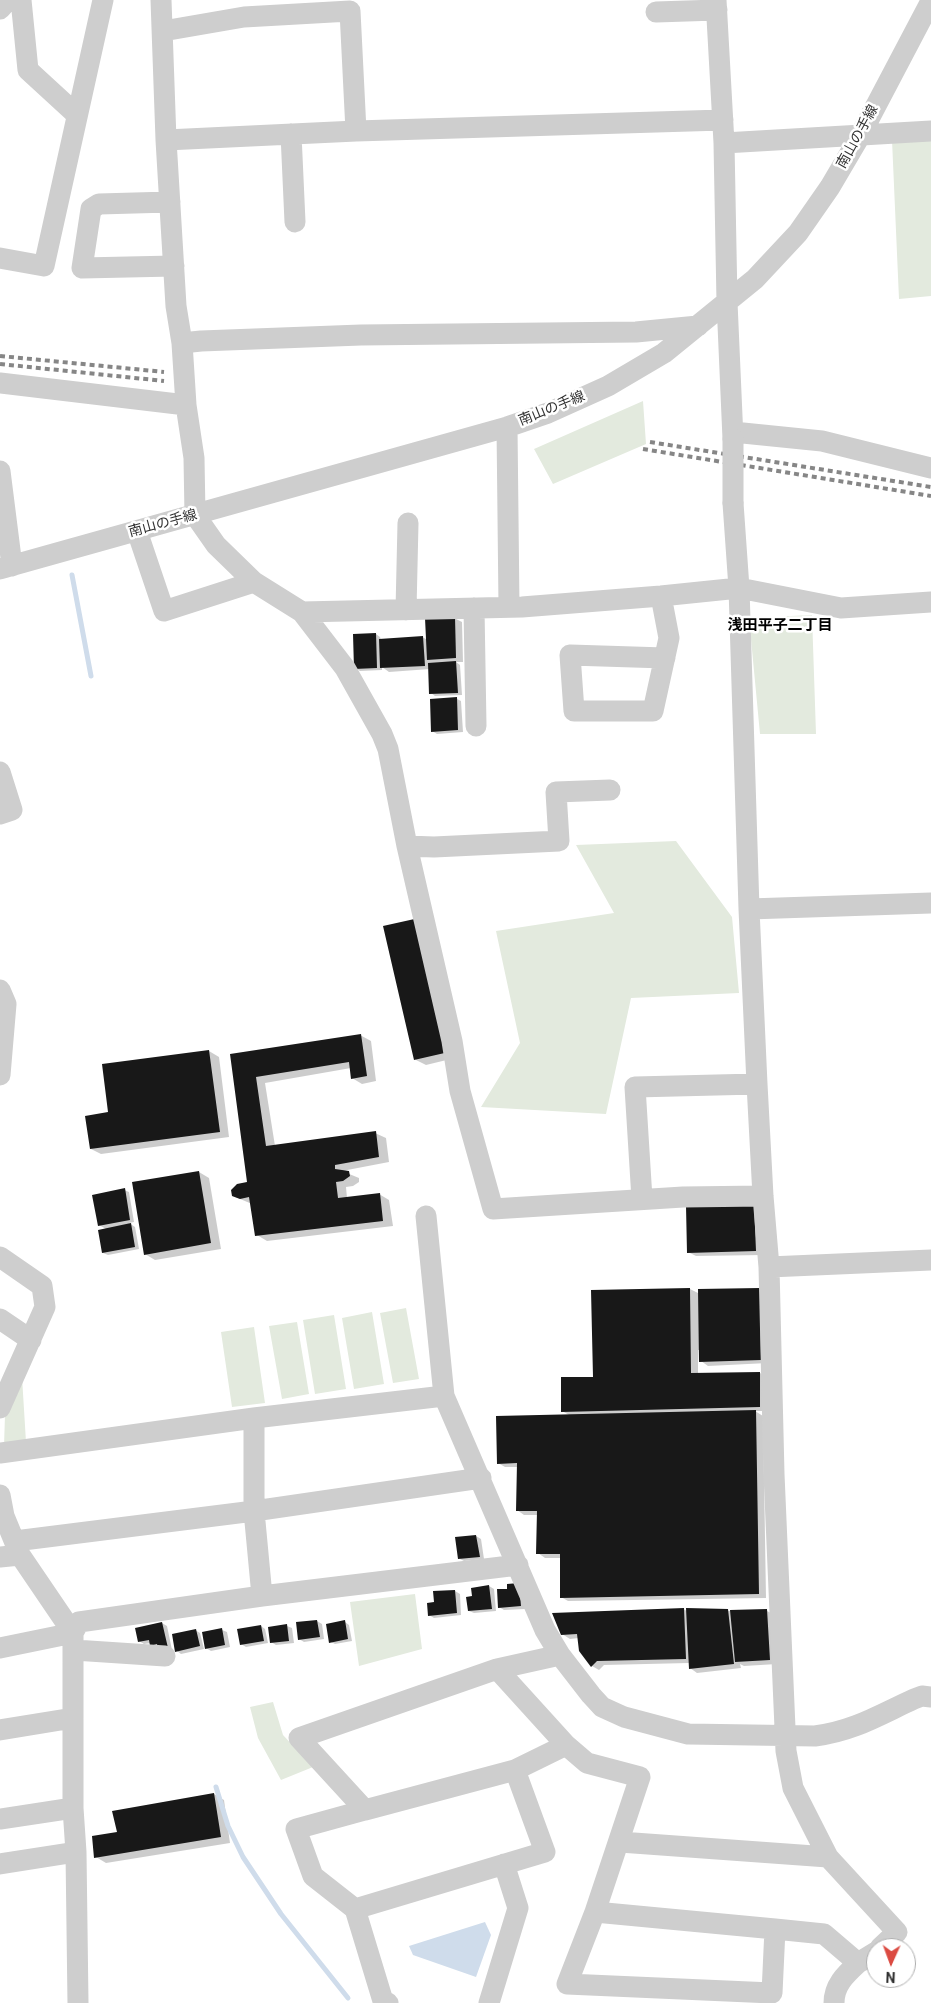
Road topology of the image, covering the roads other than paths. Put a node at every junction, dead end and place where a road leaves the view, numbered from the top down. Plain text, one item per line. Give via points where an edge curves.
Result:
1 (8, 0) edge
2 (21, 0) edge
3 (103, 0) edge
4 (161, 0) edge
5 (931, 1) edge
6 (716, 5) edge
7 (0, 9) edge
8 (656, 12) dead end
9 (163, 31) junction
10 (77, 115) junction
11 (723, 120) junction
12 (356, 131) junction
13 (931, 131) edge
14 (291, 134) junction
15 (860, 136) junction
16 (166, 140) junction
17 (724, 143) junction
18 (170, 202) junction
19 (295, 222) dead end
20 (0, 258) edge
21 (174, 266) junction
22 (727, 302) junction
23 (698, 326) junction
24 (182, 343) junction
25 (0, 383) edge
26 (186, 405) junction
27 (507, 427) junction
28 (733, 436) junction
29 (931, 468) edge
30 (0, 471) edge
31 (195, 515) junction
32 (408, 523) dead end
33 (137, 531) junction
34 (6, 568) edge
35 (254, 582) junction
36 (739, 588) junction
37 (661, 596) junction
38 (931, 602) edge
39 (509, 607) junction
40 (474, 608) junction
41 (406, 610) junction
42 (302, 612) junction
43 (665, 658) junction
44 (476, 726) dead end
45 (0, 772) edge
46 (610, 790) dead end
47 (0, 814) edge
48 (407, 846) junction
49 (931, 903) edge
50 (749, 909) junction
51 (0, 990) edge
52 (0, 1072) edge
53 (757, 1084) junction
54 (763, 1196) junction
55 (642, 1200) junction
56 (426, 1216) dead end
57 (0, 1257) edge
58 (931, 1260) edge
59 (769, 1267) junction
60 (0, 1319) edge
61 (31, 1340) junction
62 (444, 1396) junction
63 (0, 1408) edge
64 (254, 1418) junction
65 (0, 1453) edge
66 (481, 1478) junction
67 (0, 1495) edge
68 (254, 1510) junction
69 (12, 1551) edge
70 (518, 1566) junction
71 (262, 1596) junction
72 (74, 1641) junction
73 (0, 1648) edge
74 (560, 1655) junction
75 (165, 1656) dead end
76 (497, 1669) junction
77 (931, 1697) edge
78 (73, 1718) junction
79 (0, 1730) edge
80 (786, 1735) junction
81 (566, 1745) junction
82 (515, 1770) junction
83 (73, 1808) junction
84 (365, 1810) junction
85 (0, 1818) edge
86 (620, 1842) junction
87 (76, 1852) junction
88 (828, 1857) junction
89 (0, 1864) edge
90 (504, 1864) junction
91 (355, 1909) junction
92 (595, 1912) junction
93 (776, 1929) junction
94 (891, 1938) edge
95 (866, 1959) edge
96 (858, 1964) junction
97 (78, 2003) edge
98 (388, 2003) edge
99 (489, 2003) edge
100 (834, 2003) edge

1 - 7 street
2 - 10 street via 28,70
3 - 10 street
4 - 9 street
5 - 15 street, 南山の手線
6 - 8 street
6 - 11 street
9 - 12 street via 244,17 350,11
9 - 16 street
10 - 20 street via 44,266
11 - 12 street
11 - 17 street
12 - 14 street
13 - 15 street
14 - 16 street
14 - 19 street
15 - 17 street
15 - 22 street, 南山の手線 via 798,233
16 - 18 street
17 - 22 street
18 - 21 street
18 - 21 street via 99,204 91,209 82,268
21 - 24 street
22 - 23 street, 南山の手線
22 - 28 street
23 - 24 street via 636,332 361,335
23 - 27 street, 南山の手線 via 664,353 608,386
24 - 26 street
25 - 26 street
26 - 31 street via 194,458
27 - 31 street, 南山の手線
27 - 39 street
28 - 29 street via 822,441
28 - 36 street, bridge via 733,503
30 - 34 street
31 - 33 street, 南山の手線
31 - 35 street via 216,545
32 - 41 street
33 - 34 street, 南山の手線
33 - 35 street via 164,611
35 - 42 street
36 - 37 street
36 - 38 street via 841,608
36 - 50 street
37 - 39 street
37 - 43 street via 670,638
39 - 40 street
40 - 41 street
40 - 44 street
41 - 42 street
42 - 48 street via 345,668 382,734 388,749
43 - 43 street via 570,655 574,711 654,711
45 - 47 street via 12,810
46 - 48 street via 556,792 559,841
48 - 55 street via 452,1041 460,1091 493,1209
49 - 50 street
50 - 53 street
51 - 52 street via 6,1004
53 - 54 street
53 - 55 street via 635,1087
54 - 55 street
54 - 59 street
56 - 62 street
57 - 61 street via 42,1286 45,1307
58 - 59 street
59 - 80 street via 774,1474
60 - 61 street
61 - 63 street
62 - 64 street
62 - 66 street
64 - 65 street
64 - 68 street
66 - 68 street
66 - 70 street
67 - 69 street
68 - 69 street
68 - 71 street
69 - 72 street
70 - 71 street
70 - 74 street via 545,1630
71 - 72 street via 79,1622
72 - 73 street
72 - 75 street
72 - 78 street
74 - 76 street
74 - 80 street via 602,1707 624,1717 688,1734
76 - 81 street
76 - 84 street via 299,1738
77 - 80 street via 922,1696 858,1726 832,1734
78 - 79 street
78 - 83 street
80 - 88 street via 793,1788
81 - 82 street
81 - 86 street via 587,1763 640,1777
82 - 84 street
82 - 90 street via 545,1852
83 - 85 street
83 - 87 street
84 - 91 street via 296,1829 313,1876
86 - 88 street
86 - 92 street
87 - 89 street
87 - 97 street
88 - 94 street via 897,1932
90 - 91 street
90 - 99 street via 518,1908
91 - 98 street via 383,2001
92 - 93 street
92 - 93 street via 567,1984 772,1994
93 - 96 street via 824,1934
95 - 96 street
96 - 100 street via 842,1978

